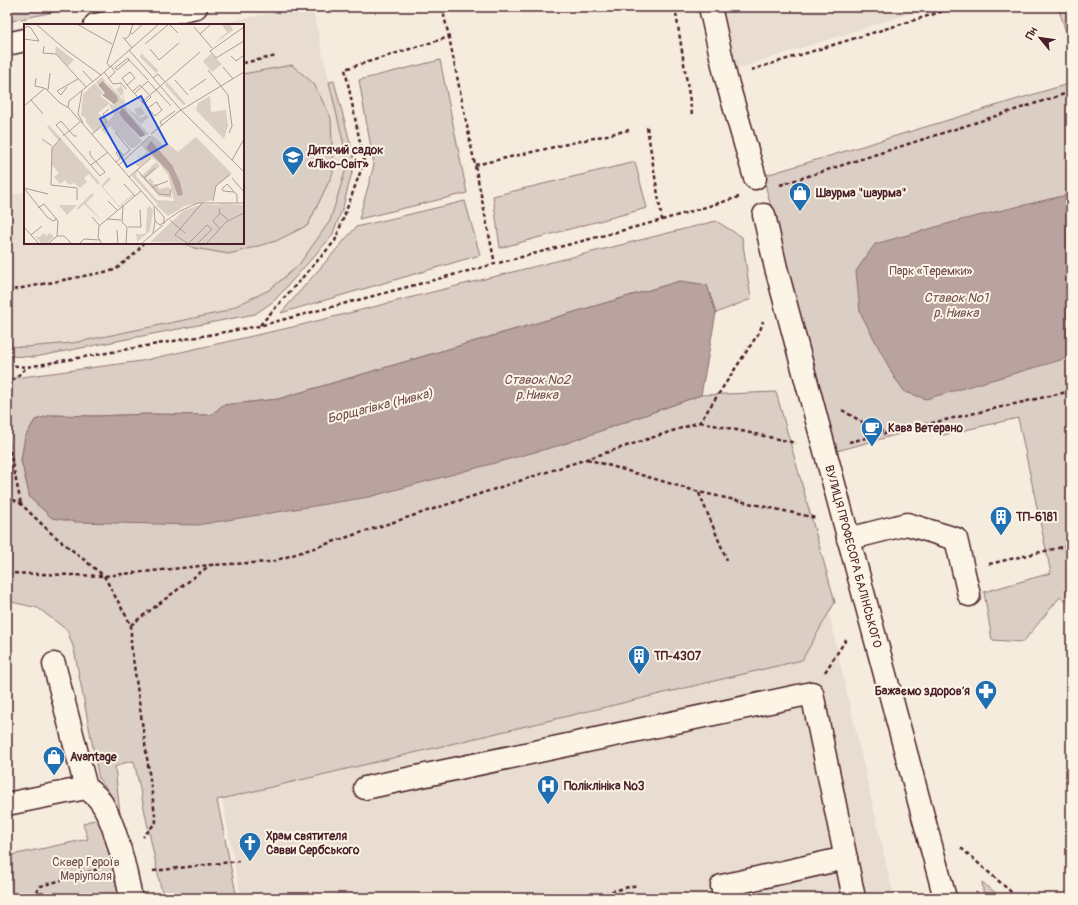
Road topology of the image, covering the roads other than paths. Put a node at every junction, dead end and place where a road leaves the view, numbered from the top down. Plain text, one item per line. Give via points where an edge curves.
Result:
1 (196, 7) edge
2 (710, 7) edge
3 (156, 10) edge
4 (102, 18) edge
5 (24, 40) edge
6 (7, 44) edge
7 (764, 182) road end
8 (764, 215) dead end
9 (846, 531) junction
10 (969, 595) dead end
11 (54, 664) dead end
12 (86, 788) junction
13 (365, 788) dead end
14 (7, 804) edge
15 (846, 858) junction
16 (131, 898) edge
17 (725, 898) edge
18 (854, 898) edge
19 (945, 898) edge

1 - 3 street via 169,13
2 - 7 street via 726,78
3 - 4 street
5 - 6 street
8 - 9 street, ВУЛИЦЯ ПРОФЕСОРА БАЛІНСЬКОГО
9 - 10 street via 907,524 956,539
9 - 19 street, ВУЛИЦЯ ПРОФЕСОРА БАЛІНСЬКОГО
11 - 12 street
12 - 14 street
12 - 16 street via 98,798 110,818
13 - 15 street via 812,693
15 - 17 street via 722,886
15 - 18 street

